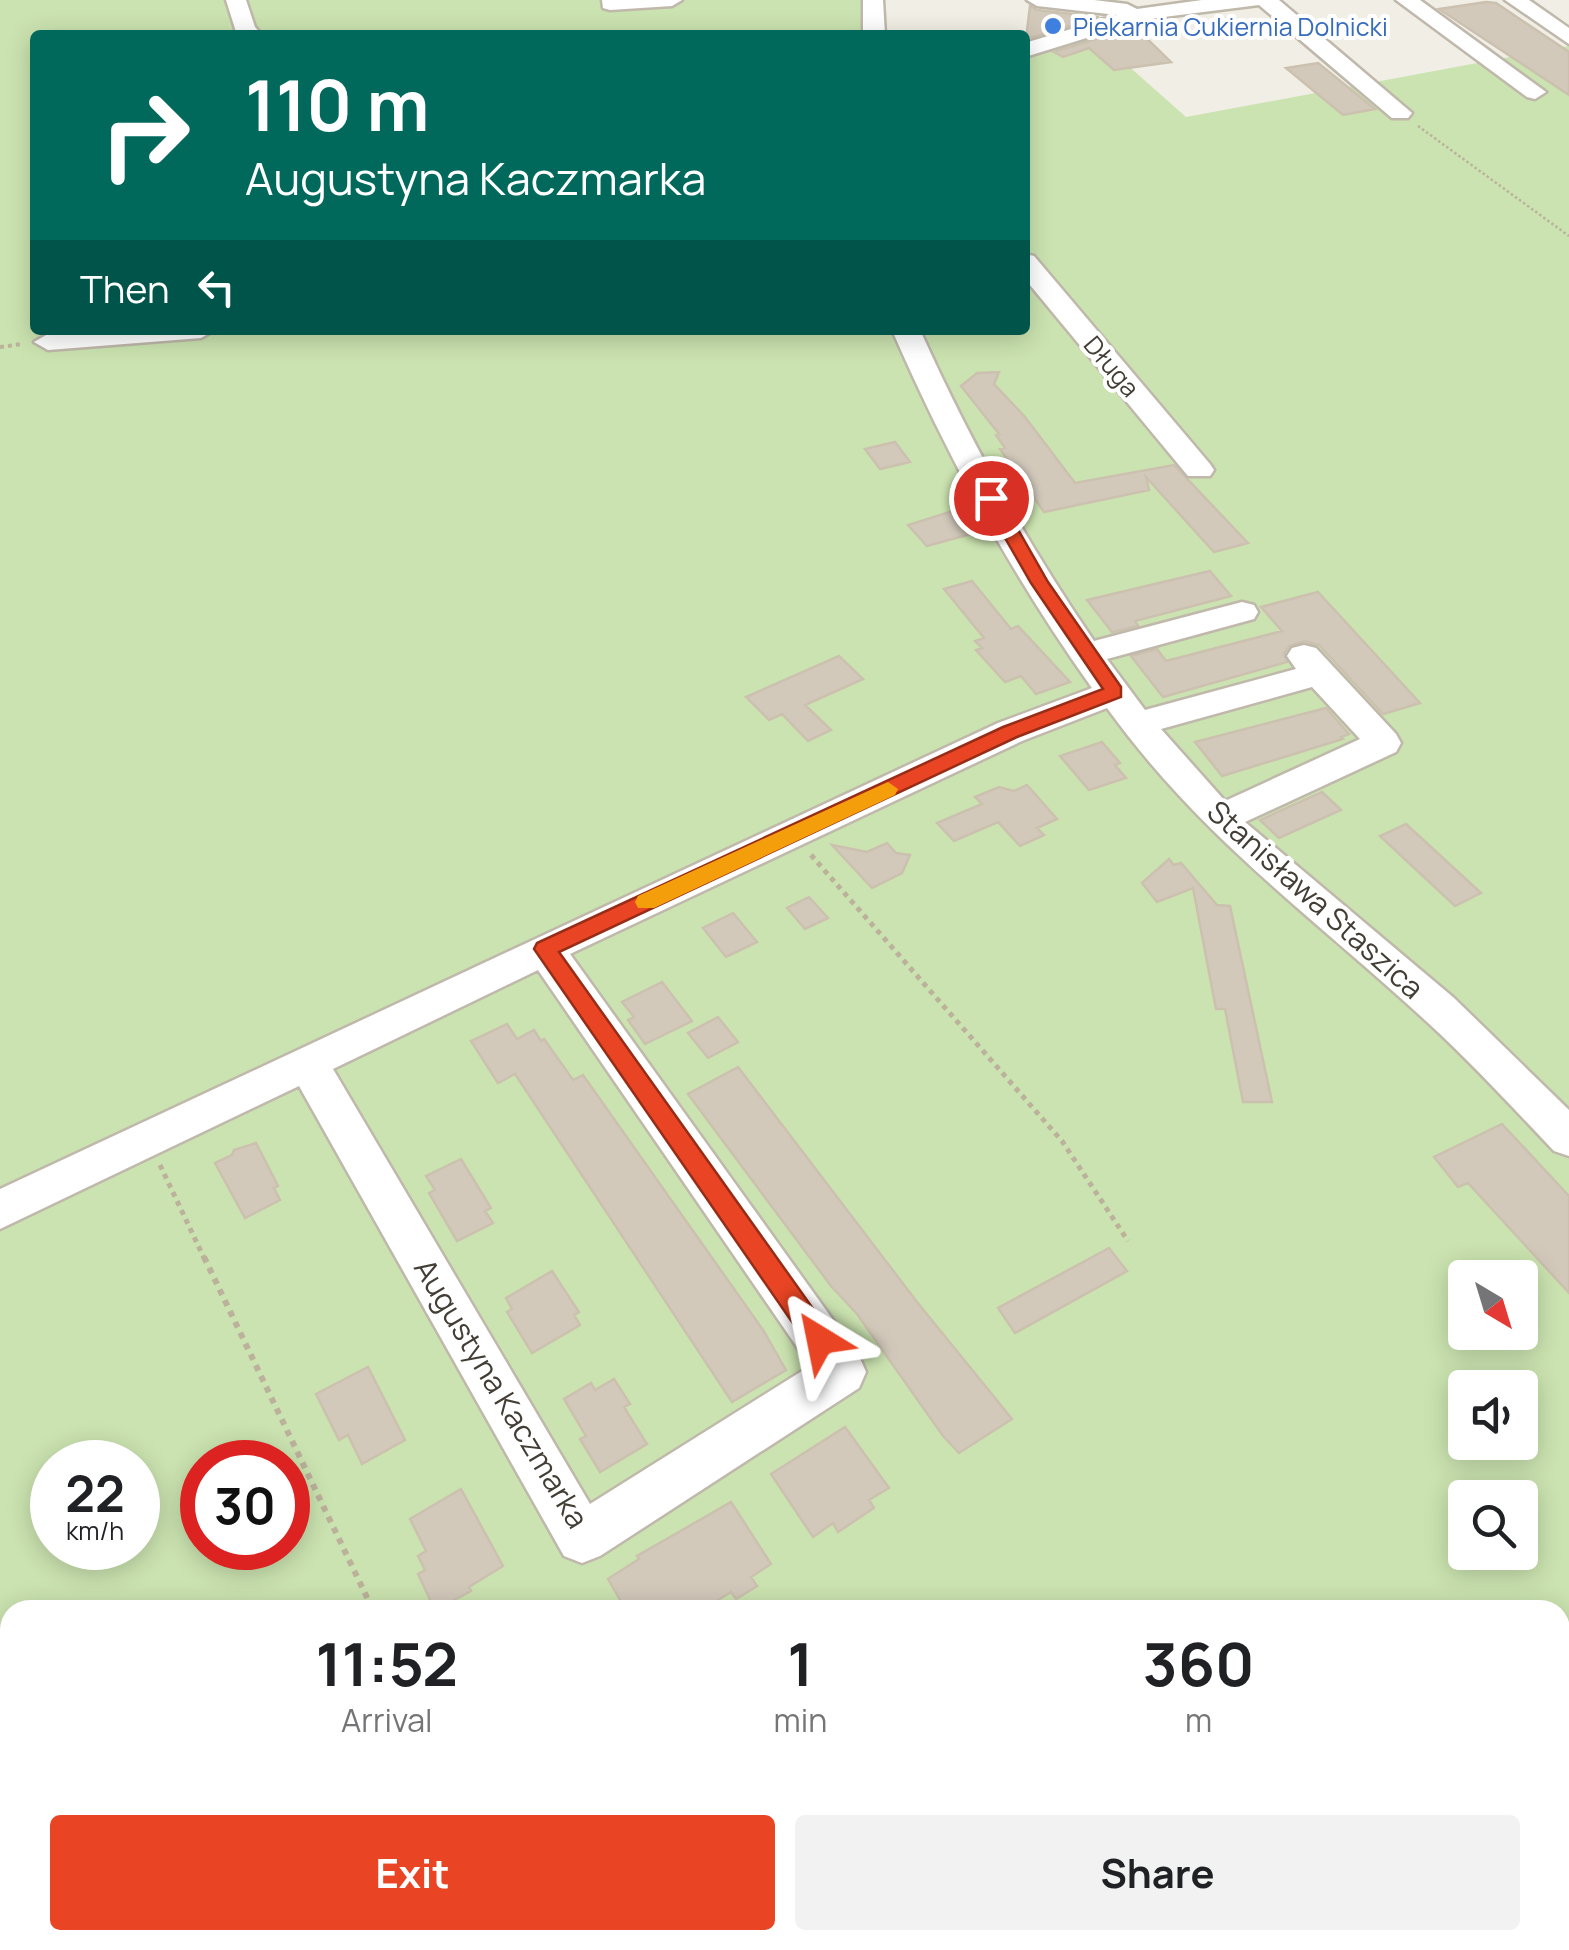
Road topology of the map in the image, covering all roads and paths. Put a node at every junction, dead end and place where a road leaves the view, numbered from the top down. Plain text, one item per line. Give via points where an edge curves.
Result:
1 (236, 0) edge
2 (672, 0) edge
3 (872, 0) edge
4 (1037, 0) edge
5 (1255, 0) edge
6 (1266, 0) edge
7 (1406, 0) edge
8 (1515, 0) edge
9 (1550, 0) edge
10 (610, 4) dead end
11 (1146, 13) junction
12 (1569, 13) edge
13 (245, 30) edge
14 (874, 30) edge
15 (1569, 38) edge
16 (1030, 48) edge
17 (1535, 92) dead end
18 (1400, 113) joint
19 (1569, 236) edge
20 (1030, 268) edge
21 (142, 335) edge
22 (908, 335) edge
23 (48, 342) dead end
24 (1200, 470) dead end
25 (1242, 612) dead end
26 (1086, 654) junction
27 (1114, 692) junction
28 (1140, 723) junction
29 (1220, 818) junction
30 (792, 834) junction
31 (545, 949) junction
32 (307, 1062) junction
33 (1569, 1138) edge
34 (148, 1140) junction
35 (0, 1210) edge
36 (1128, 1241) dead end
37 (369, 1600) edge

1 - 13 street
2 - 10 street
3 - 14 street
4 - 11 street
5 - 11 street
6 - 18 street
7 - 17 street
8 - 15 street
9 - 12 street
11 - 16 street
18 - 19 path
20 - 24 street, Długa
21 - 23 street
22 - 26 street, Stanisława Staszica via 975,471
25 - 26 street
26 - 27 street, Stanisława Staszica
27 - 28 street, Stanisława Staszica
27 - 30 street via 1010,732
28 - 29 street, Stanisława Staszica
28 - 29 street via 1302,668 1383,743
29 - 33 street, Stanisława Staszica via 1440,1010
30 - 31 street
30 - 36 path via 1062,1141
31 - 32 street
31 - 32 street, Augustyna Kaczmarka via 842,1372 582,1538
32 - 34 street
34 - 35 street
34 - 37 path

